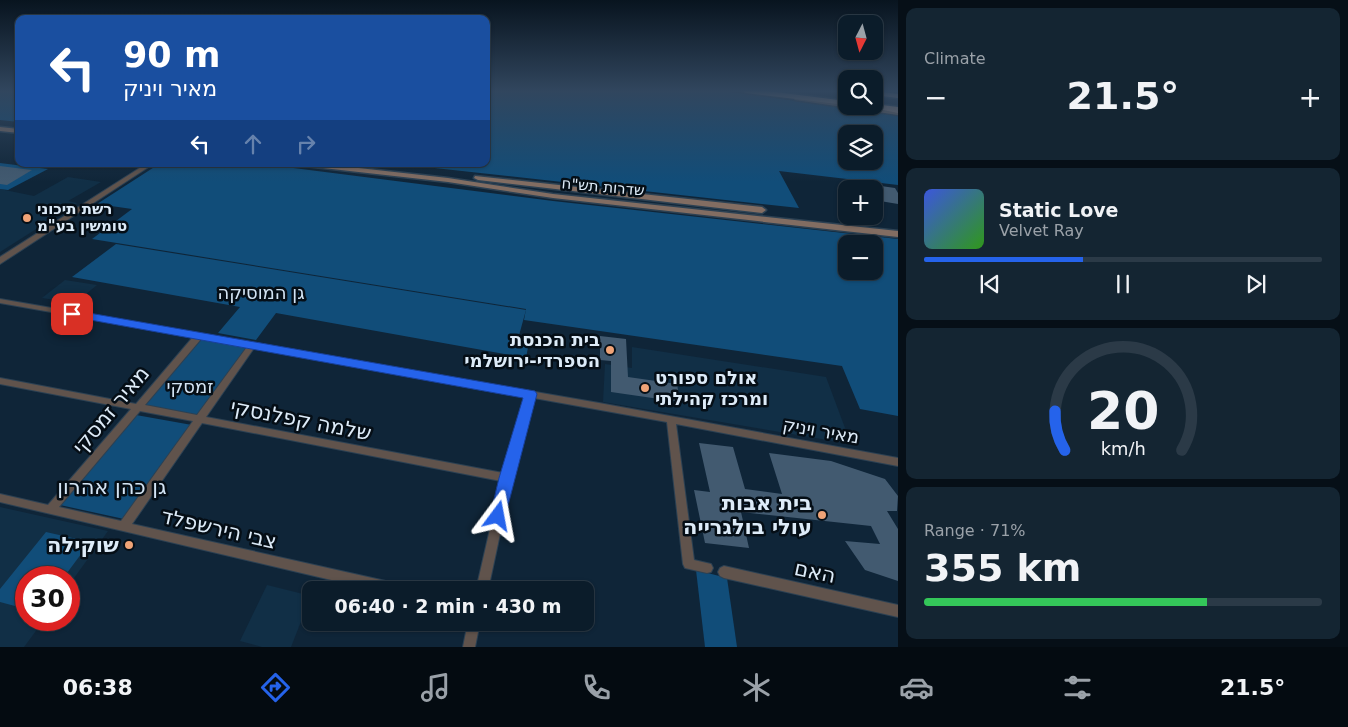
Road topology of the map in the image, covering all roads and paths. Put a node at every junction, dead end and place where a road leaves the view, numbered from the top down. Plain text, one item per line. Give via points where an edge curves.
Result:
1 (0, 124) edge
2 (15, 126) edge
3 (0, 129) edge
4 (15, 131) edge
5 (144, 167) edge
6 (333, 167) edge
7 (384, 167) edge
8 (898, 226) edge
9 (898, 234) edge
10 (0, 261) edge
11 (0, 301) edge
12 (199, 336) junction
13 (252, 345) junction
14 (0, 381) edge
15 (531, 394) junction
16 (138, 408) junction
17 (200, 420) junction
18 (671, 420) junction
19 (898, 462) edge
20 (507, 478) junction
21 (0, 498) edge
22 (51, 509) junction
23 (124, 526) junction
24 (707, 568) dead end
25 (724, 572) dead end
26 (360, 581) edge
27 (484, 581) edge
28 (898, 611) edge
29 (472, 631) edge
30 (469, 647) edge

1 - 2 main road
3 - 4 main road
5 - 10 street
6 - 9 main road, שדרות תש"ח via 553,196
7 - 8 main road, שדרות תש"ח
11 - 12 street, מאיר ויניק
12 - 13 street, מאיר ויניק
12 - 16 street, מאיר זמסקי
13 - 15 street, מאיר ויניק
13 - 17 street
14 - 16 street, שלמה קפלנסקי
15 - 18 street, מאיר ויניק
15 - 20 street
16 - 17 street, שלמה קפלנסקי
16 - 22 street, מאיר זמסקי
17 - 20 street, שלמה קפלנסקי
17 - 23 street
18 - 19 street, מאיר ויניק
18 - 24 street via 689,564
20 - 27 street
21 - 22 street, צבי הירשפלד
22 - 23 street, צבי הירשפלד
23 - 26 street, צבי הירשפלד
25 - 28 street, האם
29 - 30 street

